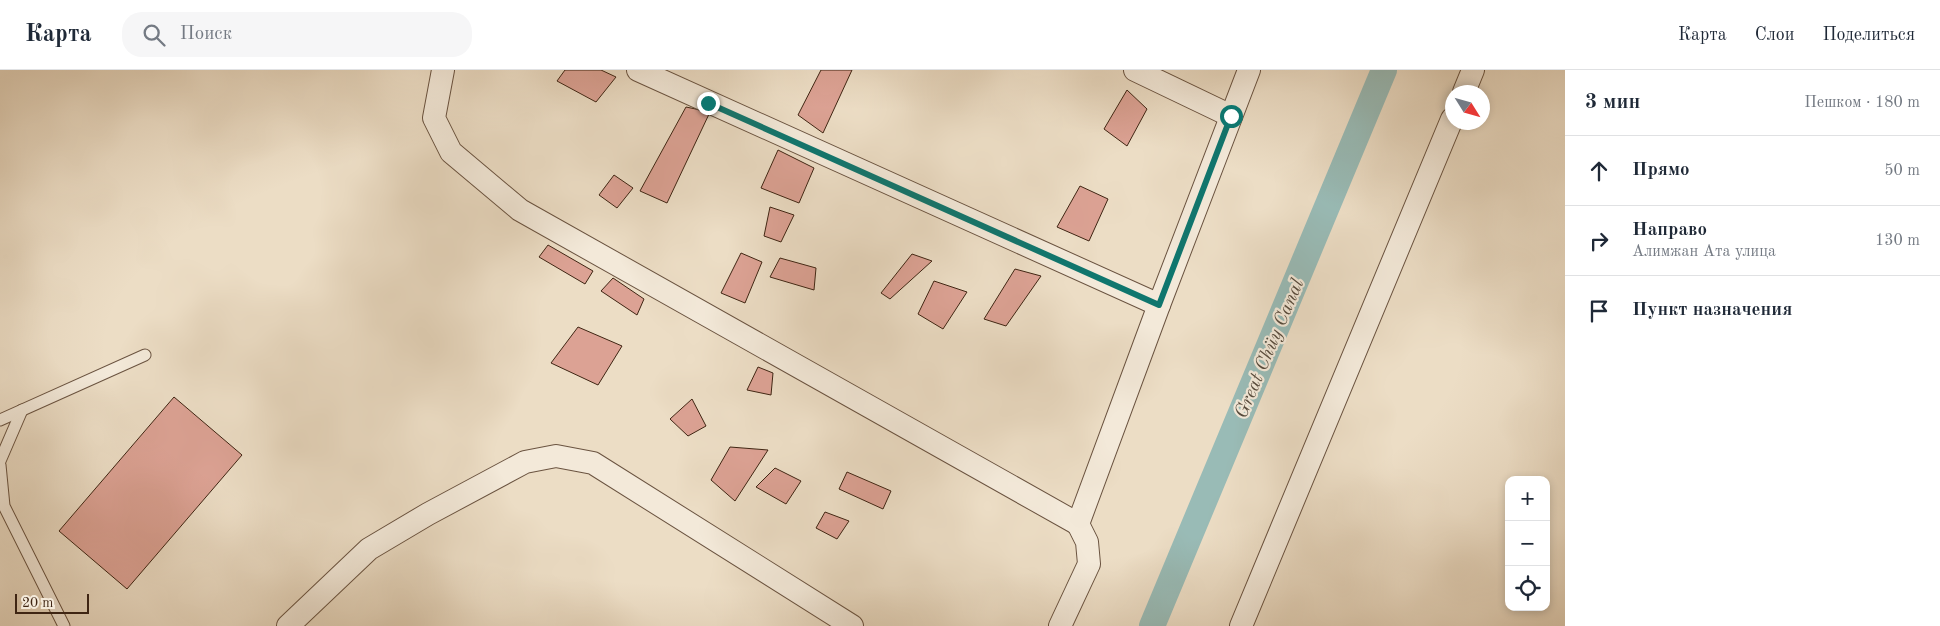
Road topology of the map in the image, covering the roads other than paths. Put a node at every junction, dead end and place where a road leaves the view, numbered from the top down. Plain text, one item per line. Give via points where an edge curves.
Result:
1 (443, 70) edge
2 (638, 70) edge
3 (1134, 70) edge
4 (1249, 70) edge
5 (1473, 70) edge
6 (1467, 85) edge
7 (1231, 116) junction
8 (1447, 130) edge
9 (1159, 305) junction
10 (144, 355) dead end
11 (22, 410) junction
12 (0, 420) edge
13 (0, 461) edge
14 (0, 465) edge
15 (1078, 524) junction
16 (64, 626) edge
17 (288, 626) edge
18 (852, 626) edge
19 (1060, 626) edge
20 (1241, 626) edge

1 - 15 street via 434,118 451,152 520,210
2 - 9 street
3 - 7 street
4 - 7 street
5 - 6 street
7 - 9 street
8 - 20 street
9 - 15 street
10 - 11 lane
11 - 12 lane
11 - 13 lane
14 - 16 lane via 4,506
15 - 19 street via 1088,542 1089,564
17 - 18 street via 369,549 525,462 556,456 593,463

